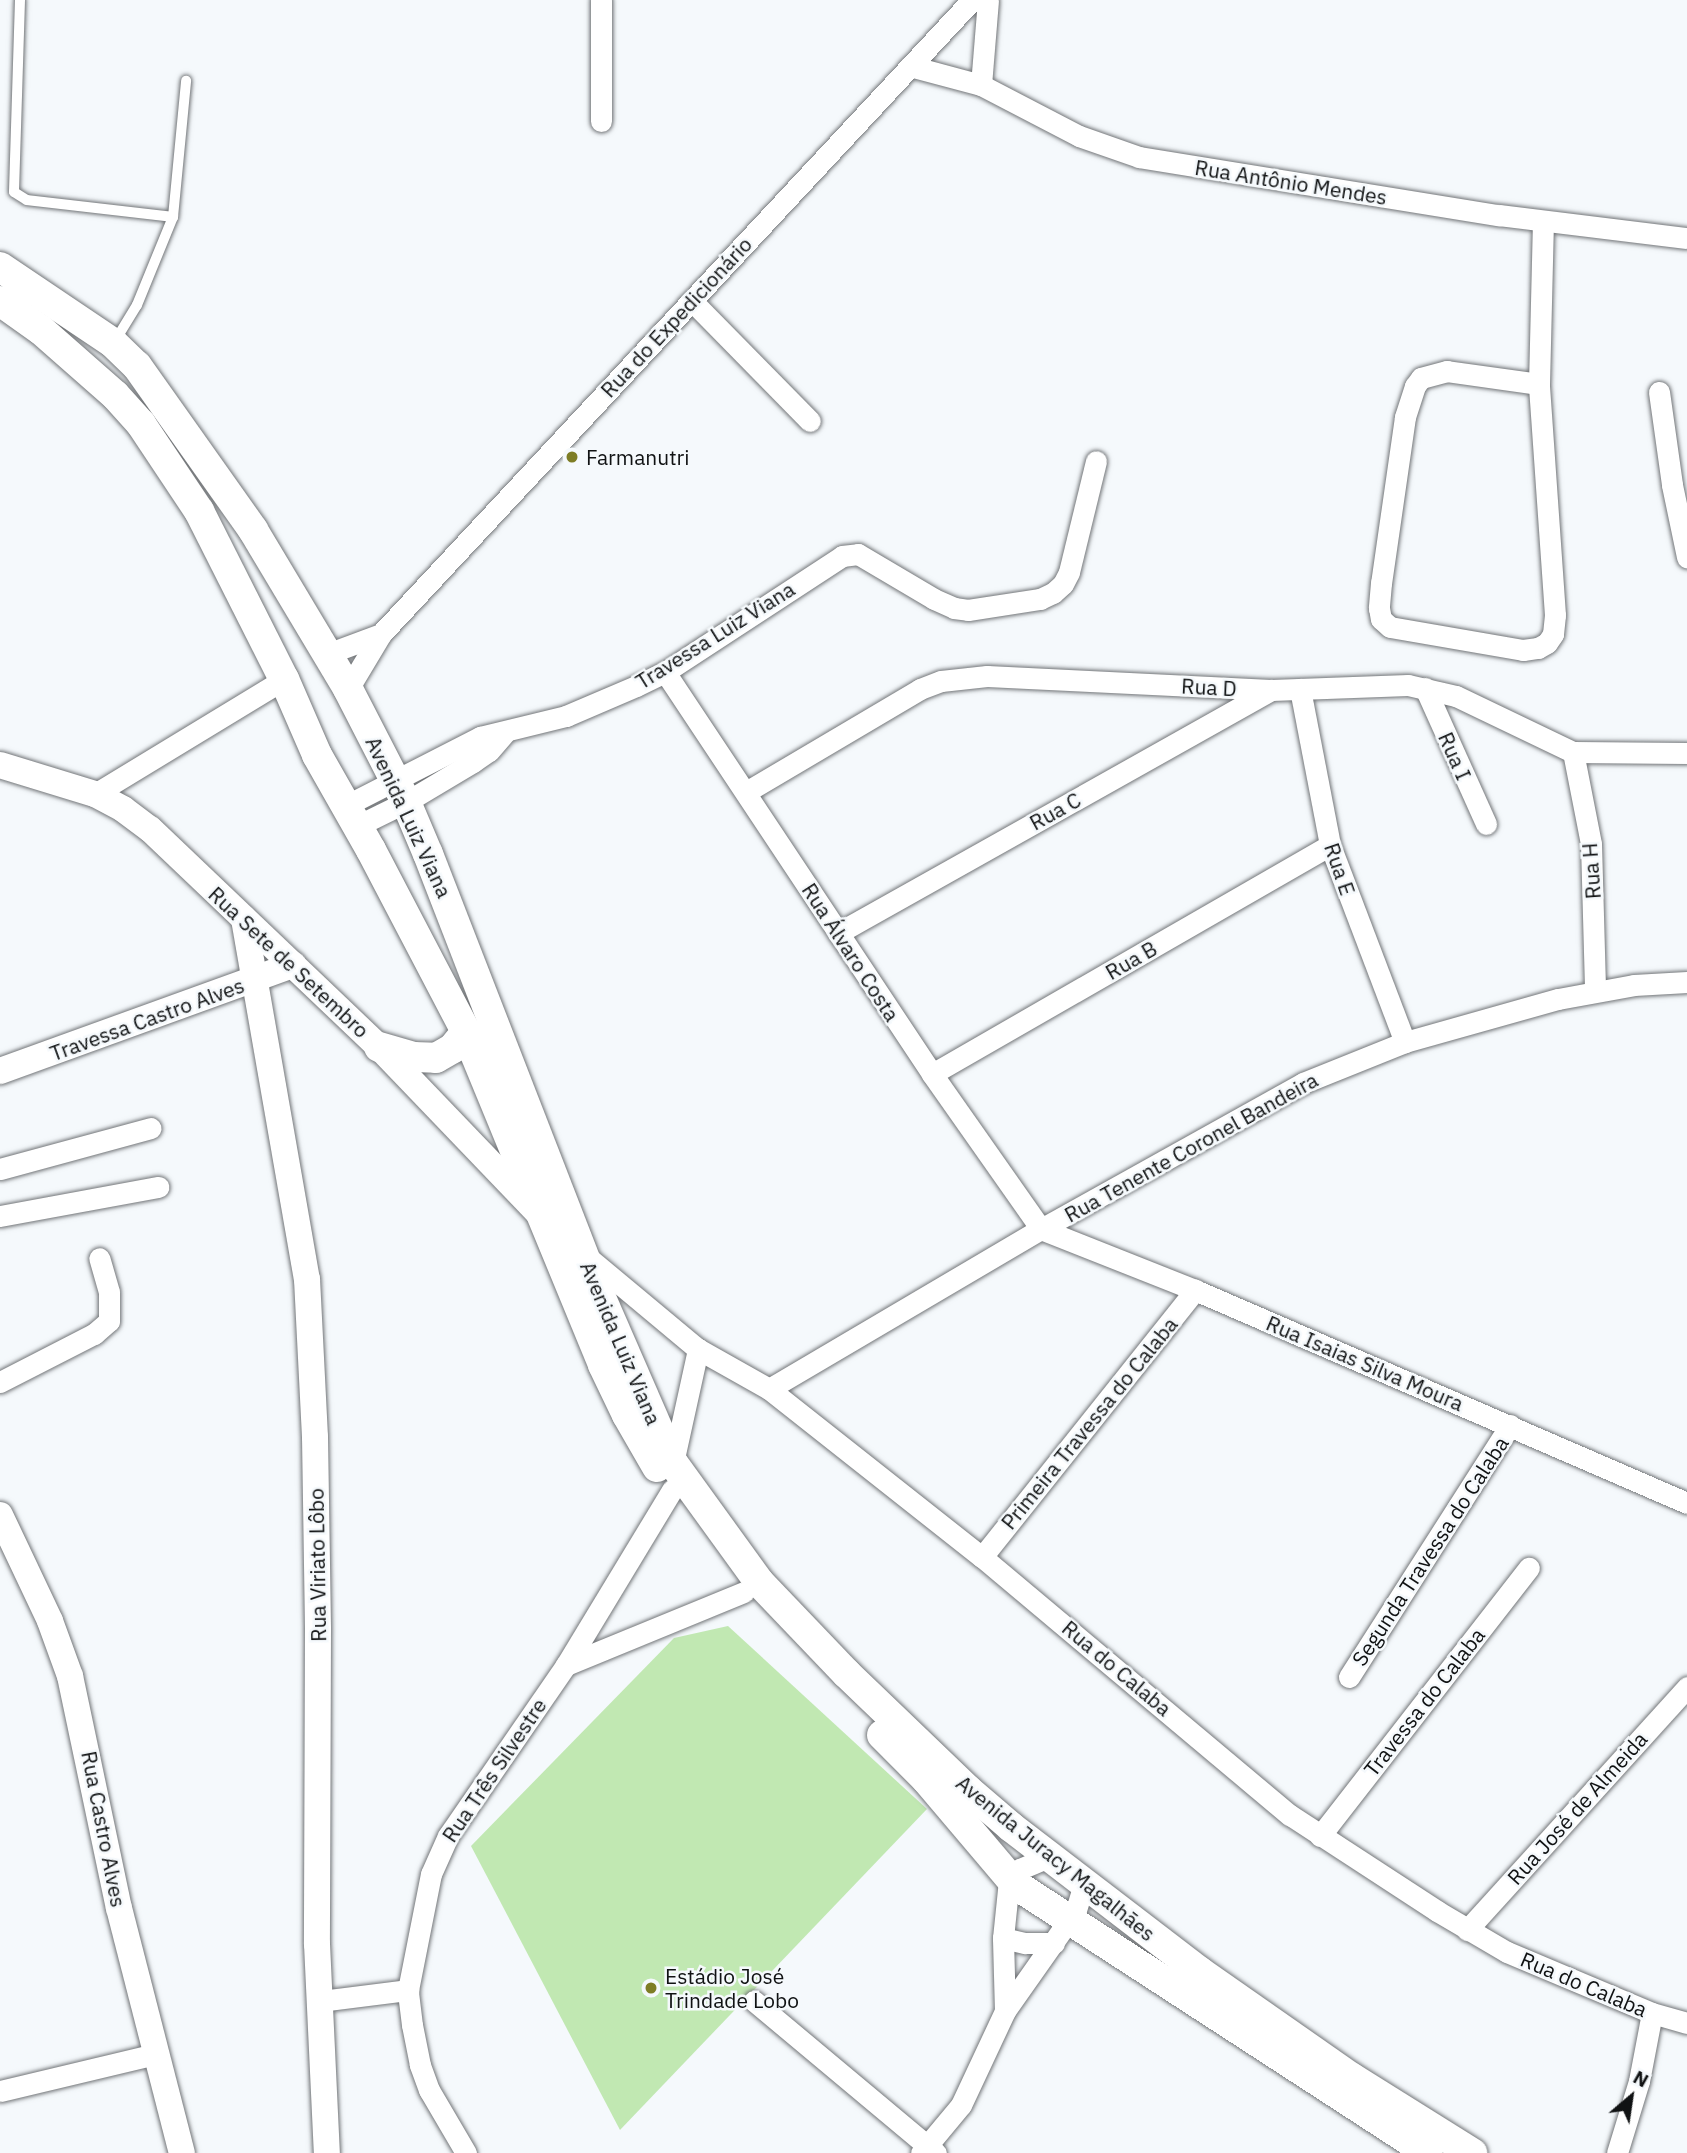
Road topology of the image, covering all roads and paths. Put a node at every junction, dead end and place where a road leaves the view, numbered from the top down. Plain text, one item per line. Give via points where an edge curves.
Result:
1 (20, 0) edge
2 (601, 0) edge
3 (972, 0) edge
4 (988, 0) edge
5 (910, 66) junction
6 (186, 81) dead end
7 (981, 85) junction
8 (601, 121) dead end
9 (173, 217) junction
10 (1543, 221) junction
11 (1687, 239) edge
12 (0, 267) edge
13 (0, 301) edge
14 (692, 301) junction
15 (113, 343) junction
16 (89, 369) junction
17 (1539, 384) junction
18 (1659, 392) dead end
19 (810, 421) dead end
20 (1096, 461) dead end
21 (1687, 557) edge
22 (381, 634) junction
23 (327, 654) junction
24 (665, 672) junction
25 (284, 678) junction
26 (1425, 688) junction
27 (348, 689) junction
28 (1300, 689) junction
29 (1271, 690) junction
30 (1573, 752) junction
31 (1687, 753) edge
32 (0, 765) edge
33 (746, 792) junction
34 (401, 793) junction
35 (95, 794) junction
36 (351, 816) junction
37 (1486, 824) dead end
38 (1330, 845) junction
39 (244, 919) junction
40 (838, 933) junction
41 (293, 965) junction
42 (256, 980) junction
43 (1687, 982) edge
44 (1595, 991) junction
45 (466, 1032) junction
46 (1405, 1042) junction
47 (379, 1046) junction
48 (0, 1071) edge
49 (932, 1074) junction
50 (151, 1128) dead end
51 (0, 1169) edge
52 (158, 1187) dead end
53 (540, 1215) junction
54 (0, 1216) edge
55 (1041, 1229) junction
56 (583, 1254) junction
57 (99, 1258) dead end
58 (1195, 1290) junction
59 (698, 1349) junction
60 (0, 1382) edge
61 (769, 1390) junction
62 (1510, 1425) junction
63 (673, 1477) junction
64 (1687, 1503) edge
65 (0, 1515) edge
66 (8, 1553) edge
67 (982, 1557) junction
68 (1529, 1569) dead end
69 (744, 1592) junction
70 (566, 1665) junction
71 (1349, 1677) dead end
72 (1687, 1687) edge
73 (1320, 1836) junction
74 (1051, 1856) junction
75 (1009, 1880) junction
76 (1085, 1881) junction
77 (1467, 1930) junction
78 (1062, 1932) junction
79 (1003, 1938) junction
80 (408, 1990) junction
81 (320, 2001) junction
82 (754, 2001) dead end
83 (1005, 2011) junction
84 (1235, 2013) junction
85 (1652, 2013) junction
86 (1687, 2023) edge
87 (1291, 2051) junction
88 (155, 2054) junction
89 (0, 2091) edge
90 (928, 2151) edge
91 (182, 2153) edge
92 (327, 2153) edge
93 (466, 2153) edge
94 (1428, 2153) edge
95 (1472, 2153) edge
96 (1617, 2153) edge

1 - 9 lane via 14,192 27,200
2 - 8 street
3 - 5 street, Rua do Expedicionário
4 - 7 street
5 - 7 street, Rua Antônio Mendes
5 - 14 street, Rua do Expedicionário
6 - 9 lane
7 - 10 street, Rua Antônio Mendes via 1079,136 1139,157
9 - 15 lane via 137,305
10 - 11 street, Rua Antônio Mendes
10 - 17 street
12 - 15 main road, Avenida Luiz Viana
13 - 16 main road, Avenida Luiz Viana
14 - 19 street
14 - 22 street, Rua do Expedicionário
15 - 16 main road
15 - 23 main road, Avenida Luiz Viana via 137,366 212,470
16 - 25 main road, Avenida Luiz Viana via 141,424 199,511
17 - 17 street via 1553,634 1538,648 1523,650 1390,627 1381,619 1381,583 1405,417 1415,386 1421,378 1447,372
18 - 21 street
20 - 24 street, Travessa Luiz Viana via 1069,572 1063,584 1040,598 968,610 954,608 858,554 842,556
22 - 23 street, Rua do Expedicionário
22 - 27 street, Rua do Expedicionário
23 - 27 main road, Avenida Luiz Viana
24 - 33 street, Rua Álvaro Costa
24 - 34 street, Travessa Luiz Viana via 566,716 504,734 481,757
25 - 35 street
25 - 36 main road, Avenida Luiz Viana via 309,739
26 - 28 street, Rua D via 1380,684
26 - 30 street, Rua D via 1456,696
26 - 37 street, Rua I
27 - 34 main road, Avenida Luiz Viana
28 - 29 street, Rua D
28 - 38 street, Rua E
29 - 33 street, Rua D via 987,676 941,681
29 - 40 street, Rua C
30 - 31 street, Rua D
30 - 44 street, Rua H via 1591,844
32 - 35 street, Rua Sete de Setembro
33 - 40 street, Rua Álvaro Costa
34 - 36 street, Travessa Luiz Viana
34 - 56 main road, Avenida Luiz Viana via 473,964
35 - 39 street, Rua Sete de Setembro via 150,829
36 - 45 main road, Avenida Luiz Viana
38 - 46 street, Rua E
38 - 49 street, Rua B
39 - 41 street, Rua Sete de Setembro
39 - 42 street, Rua Viriato Lôbo
40 - 49 street, Rua Álvaro Costa
41 - 42 street, Travessa Castro Alves
41 - 47 street, Rua Sete de Setembro
42 - 48 street, Travessa Castro Alves
42 - 81 street, Rua Viriato Lôbo via 300,1227 310,1318
43 - 44 street, Rua Tenente Coronel Bandeira
44 - 46 street, Rua Tenente Coronel Bandeira
45 - 47 main road via 453,1048 436,1058 413,1057
45 - 53 main road, Avenida Luiz Viana
46 - 55 street, Rua Tenente Coronel Bandeira via 1262,1104
47 - 53 street, Rua Sete de Setembro
49 - 55 street, Rua Álvaro Costa
50 - 51 street
52 - 54 street
53 - 63 main road, Avenida Luiz Viana via 627,1415
55 - 58 street, Rua Isaias Silva Moura
55 - 61 street, Rua Tenente Coronel Bandeira
56 - 59 street, Rua do Calaba
56 - 63 main road, Avenida Luiz Viana
57 - 60 street via 109,1292 109,1321 94,1334
58 - 62 street, Rua Isaias Silva Moura
58 - 67 street, Primeira Travessa do Calaba
59 - 61 street, Rua do Calaba
59 - 63 street, Rua Três Silvestre
61 - 67 street, Rua do Calaba
62 - 64 street, Rua Isaias Silva Moura
62 - 71 street, Segunda Travessa do Calaba
63 - 69 main road, Avenida Juracy Magalhães
63 - 70 street, Rua Três Silvestre
63 - 74 main road, Avenida Juracy Magalhães via 795,1623 968,1790
65 - 66 street, Rua Castro Alves
66 - 88 street, Rua Castro Alves via 50,1621 79,1707 119,1908
67 - 73 street, Rua do Calaba via 1264,1796
68 - 73 street, Travessa do Calaba
69 - 70 street
69 - 75 main road, Avenida Juracy Magalhães via 798,1653 926,1779
70 - 80 street, Rua Três Silvestre via 438,1854 424,1897
72 - 77 street, Rua José de Almeida
73 - 77 street, Rua do Calaba
74 - 75 street
74 - 76 main road, Avenida Juracy Magalhães
75 - 78 main road, Avenida Juracy Magalhães
75 - 79 street
76 - 78 street via 1080,1901
76 - 84 main road, Avenida Juracy Magalhães
77 - 85 street, Rua do Calaba via 1541,1968
78 - 79 street via 1025,1943
78 - 83 street
78 - 84 main road, Avenida Juracy Magalhães
79 - 83 street
80 - 81 street
80 - 93 street, Rua Três Silvestre via 420,2065 444,2119
81 - 92 street, Rua Viriato Lôbo
82 - 90 street
83 - 90 street via 961,2105
84 - 87 main road, Avenida Juracy Magalhães
85 - 86 street, Rua do Calaba
85 - 96 street via 1639,2081
87 - 94 main road, Avenida Juracy Magalhães
87 - 95 main road, Avenida Juracy Magalhães
88 - 89 street
88 - 91 street, Rua Castro Alves

